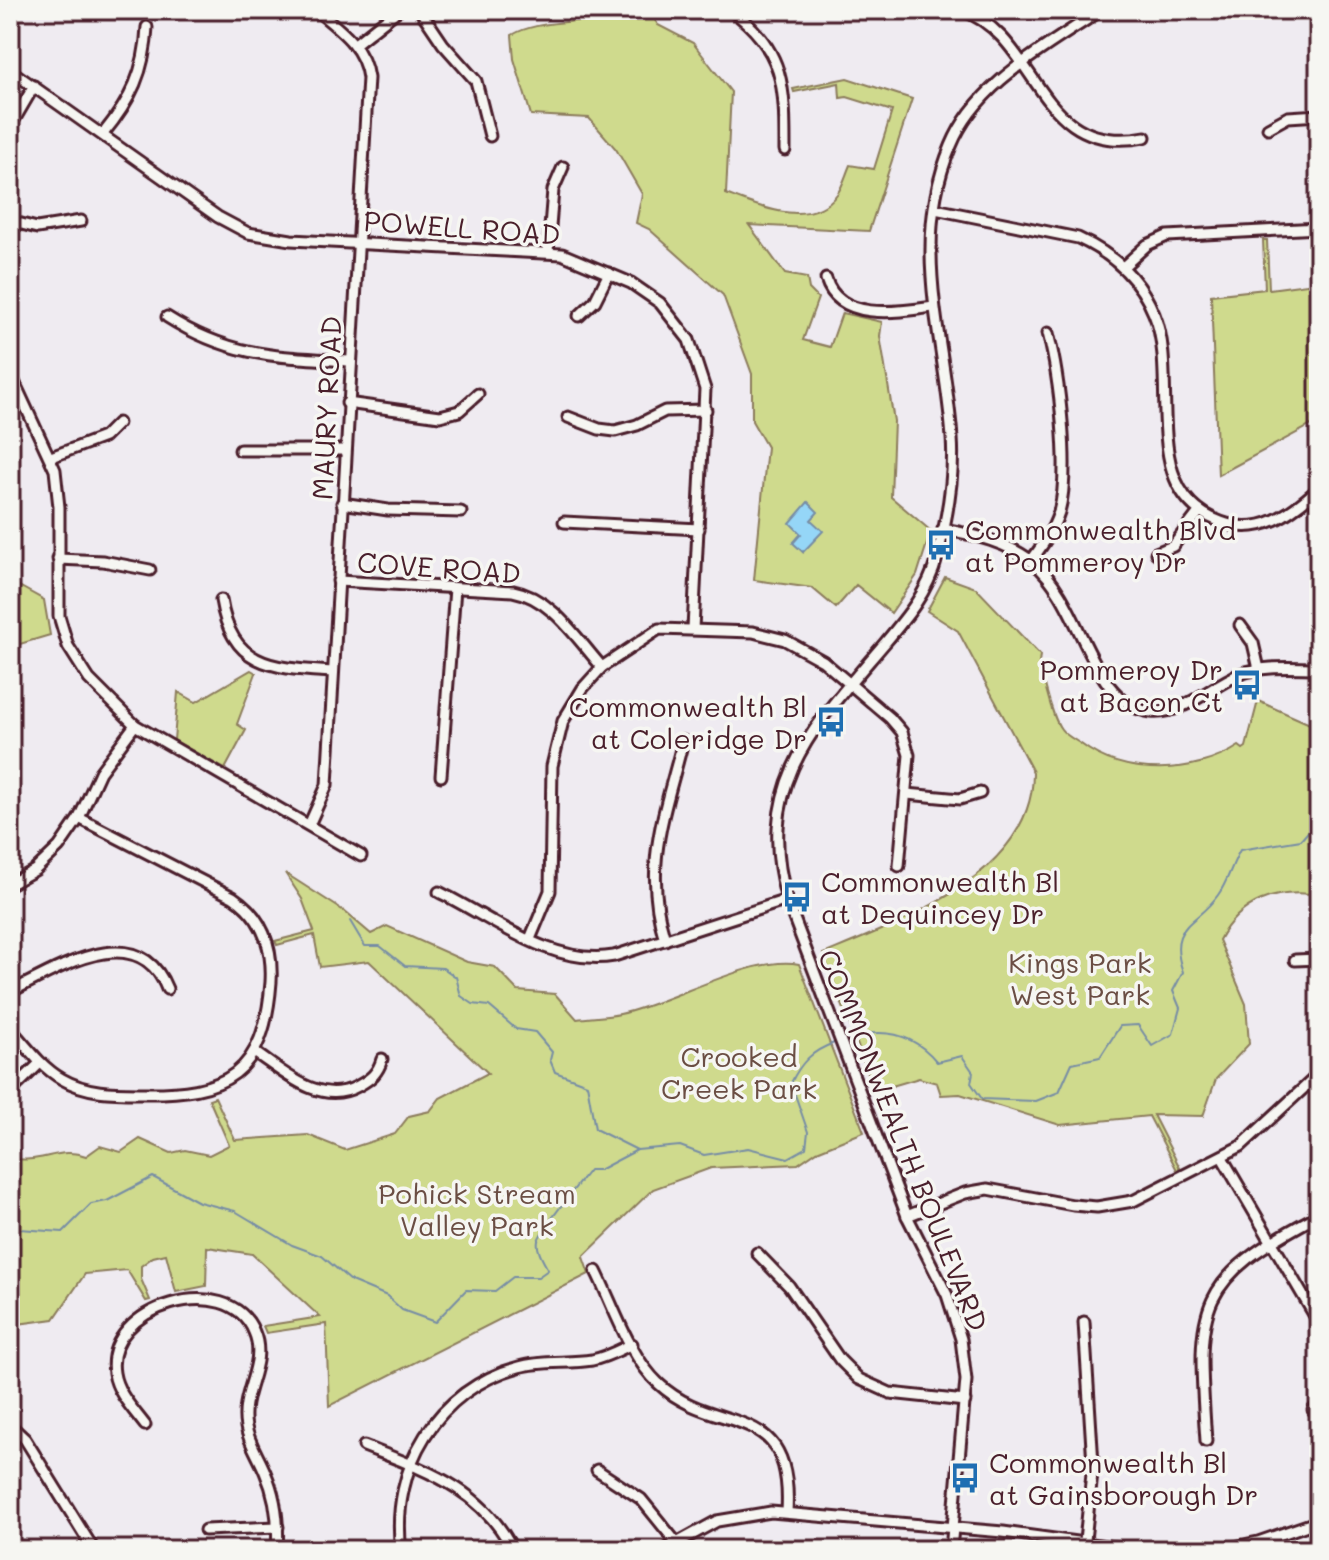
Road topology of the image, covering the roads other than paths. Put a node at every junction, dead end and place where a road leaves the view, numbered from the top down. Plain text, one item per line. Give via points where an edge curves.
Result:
1 (316, 10) edge
2 (398, 10) edge
3 (420, 10) edge
4 (731, 10) edge
5 (961, 10) edge
6 (1101, 10) edge
7 (147, 27) dead end
8 (355, 44) junction
9 (1022, 65) junction
10 (10, 70) edge
11 (34, 86) junction
12 (1319, 115) edge
13 (10, 127) edge
14 (1268, 128) dead end
15 (103, 134) junction
16 (490, 136) dead end
17 (1145, 137) dead end
18 (785, 150) dead end
19 (563, 167) dead end
20 (935, 209) junction
21 (10, 221) edge
22 (81, 221) dead end
23 (1319, 228) edge
24 (359, 242) junction
25 (548, 252) junction
26 (1123, 267) junction
27 (609, 273) junction
28 (826, 279) dead end
29 (933, 307) junction
30 (579, 316) dead end
31 (167, 317) dead end
32 (1048, 333) dead end
33 (350, 361) junction
34 (10, 373) edge
35 (478, 394) dead end
36 (347, 403) junction
37 (706, 410) junction
38 (568, 417) dead end
39 (118, 423) dead end
40 (240, 450) dead end
41 (343, 450) junction
42 (51, 457) junction
43 (1319, 488) edge
44 (1310, 496) junction
45 (342, 503) junction
46 (1319, 508) edge
47 (461, 512) dead end
48 (1199, 512) junction
49 (564, 522) dead end
50 (699, 529) junction
51 (943, 529) junction
52 (1156, 553) dead end
53 (58, 559) junction
54 (1031, 561) junction
55 (150, 570) dead end
56 (338, 581) junction
57 (455, 588) junction
58 (221, 600) dead end
59 (1240, 625) dead end
60 (693, 629) junction
61 (602, 667) junction
62 (1319, 668) edge
63 (1259, 669) junction
64 (332, 672) junction
65 (850, 683) junction
66 (135, 725) junction
67 (683, 741) dead end
68 (441, 776) dead end
69 (980, 793) dead end
70 (907, 794) junction
71 (79, 818) junction
72 (309, 825) junction
73 (361, 856) dead end
74 (899, 866) dead end
75 (10, 884) edge
76 (439, 892) dead end
77 (787, 900) junction
78 (530, 939) junction
79 (665, 940) junction
80 (1319, 959) edge
81 (1295, 960) dead end
82 (167, 989) dead end
83 (10, 992) edge
84 (10, 1028) edge
85 (254, 1052) junction
86 (382, 1059) dead end
87 (40, 1063) junction
88 (1319, 1074) edge
89 (10, 1092) edge
90 (1223, 1159) junction
91 (1319, 1215) edge
92 (907, 1216) junction
93 (1270, 1243) junction
94 (757, 1253) dead end
95 (596, 1271) dead end
96 (1084, 1322) dead end
97 (1319, 1323) edge
98 (632, 1344) junction
99 (965, 1401) junction
100 (10, 1425) edge
101 (145, 1425) dead end
102 (1206, 1441) dead end
103 (364, 1446) dead end
104 (410, 1464) junction
105 (597, 1470) dead end
106 (787, 1512) junction
107 (1319, 1521) edge
108 (278, 1527) junction
109 (953, 1528) junction
110 (205, 1530) dead end
111 (675, 1541) junction
112 (1085, 1547) edge
113 (94, 1550) edge
114 (277, 1550) edge
115 (401, 1550) edge
116 (513, 1550) edge
117 (664, 1550) edge
118 (951, 1550) edge
119 (1136, 1550) edge
120 (1219, 1550) edge

1 - 8 street, MAURY ROAD
2 - 8 street
3 - 16 street via 476,81
4 - 18 street via 756,30 776,60 784,90
5 - 9 street via 991,27
6 - 9 street, COMMONWEALTH BOULEVARD
7 - 15 street via 146,57 136,87
8 - 24 street, MAURY ROAD via 368,78
9 - 17 street via 1071,125 1120,139
9 - 20 street, COMMONWEALTH BOULEVARD via 987,92 960,126 944,165
10 - 11 street, POWELL ROAD
11 - 13 street
11 - 15 street, POWELL ROAD
12 - 14 street via 1288,117
15 - 24 street, POWELL ROAD via 248,233
19 - 25 street via 553,190
20 - 26 street via 1066,234 1100,249
20 - 29 street, COMMONWEALTH BOULEVARD via 930,254
21 - 22 street via 37,228
23 - 26 street via 1167,236 1147,245
24 - 25 street, POWELL ROAD
24 - 33 street, MAURY ROAD
25 - 27 street, POWELL ROAD via 578,258
26 - 48 street via 1147,299 1160,330 1170,465 1180,489
27 - 30 street via 595,301
27 - 37 street, POWELL ROAD via 651,295 678,322 701,370
28 - 29 street via 836,298 867,310 892,313
29 - 51 street, COMMONWEALTH BOULEVARD via 952,440
31 - 33 street via 232,350
32 - 54 street via 1059,397 1062,493 1054,526
33 - 36 street, MAURY ROAD
34 - 42 street
35 - 36 street via 459,411 440,416
36 - 41 street, MAURY ROAD
37 - 38 street via 665,411 615,431
37 - 50 street, POWELL ROAD
39 - 42 street via 104,437
40 - 41 street
41 - 45 street, MAURY ROAD
42 - 53 street via 59,493
43 - 44 street
44 - 46 street
44 - 48 street via 1280,518 1256,526 1230,525
45 - 47 street
45 - 56 street, MAURY ROAD
48 - 52 street via 1173,546
49 - 50 street
50 - 60 street, POWELL ROAD
51 - 54 street via 992,540
51 - 65 street, COMMONWEALTH BOULEVARD via 919,600
53 - 55 street
53 - 66 street via 58,604 68,646 89,679
54 - 63 street via 1068,603 1106,685 1130,706 1149,712 1171,710
56 - 57 street, COVE ROAD
56 - 64 street, MAURY ROAD
57 - 61 street, COVE ROAD via 529,595 550,609
57 - 68 street
58 - 64 street via 230,633 254,658 278,668
59 - 63 street via 1253,643
60 - 61 street via 652,632
60 - 65 street via 753,632 785,640 814,654
61 - 78 street via 573,702 557,740 550,891
62 - 63 street
64 - 72 street, MAURY ROAD via 327,785
65 - 70 street via 902,732 909,755
65 - 77 street, COMMONWEALTH BOULEVARD via 806,738 784,786 777,846
66 - 71 street via 100,772
66 - 72 street
67 - 79 street via 653,869 653,898
69 - 70 street via 960,799
70 - 74 street
71 - 75 street via 47,859
71 - 85 street via 233,897 255,918 268,942 272,968 267,1019
72 - 73 street
76 - 78 street
77 - 79 street
77 - 92 street, COMMONWEALTH BOULEVARD
78 - 79 street via 562,954 590,959
80 - 81 street
82 - 83 street via 153,966 115,952 82,957
84 - 87 street
85 - 86 street via 302,1084 329,1093 368,1081
85 - 87 street via 221,1083 182,1094 91,1091 66,1082
87 - 89 street
88 - 90 street
90 - 92 street via 1117,1205 1073,1205 988,1189
90 - 93 street
91 - 93 street
92 - 99 street, COMMONWEALTH BOULEVARD via 957,1320
93 - 97 street
93 - 102 street via 1229,1274 1205,1315 1200,1351
94 - 99 street via 789,1286 859,1379 890,1393
95 - 98 street
96 - 112 street via 1093,1464
98 - 104 street via 601,1358 522,1366 484,1380 439,1416
98 - 106 street via 668,1392 740,1421 769,1439 786,1473
99 - 109 street, COMMONWEALTH BOULEVARD
100 - 113 street via 25,1439
101 - 108 street via 121,1394 114,1375 115,1352 125,1330 149,1313 199,1299 223,1301 240,1312 255,1333 258,1351 245,1420 272,1489
103 - 104 street
104 - 115 street via 399,1508
104 - 116 street via 470,1495 493,1517
105 - 111 street via 641,1499
106 - 109 street
106 - 111 street via 728,1517
107 - 120 street
108 - 110 street
108 - 114 street
109 - 112 street
109 - 118 street, COMMONWEALTH BOULEVARD
111 - 117 street
112 - 119 street

